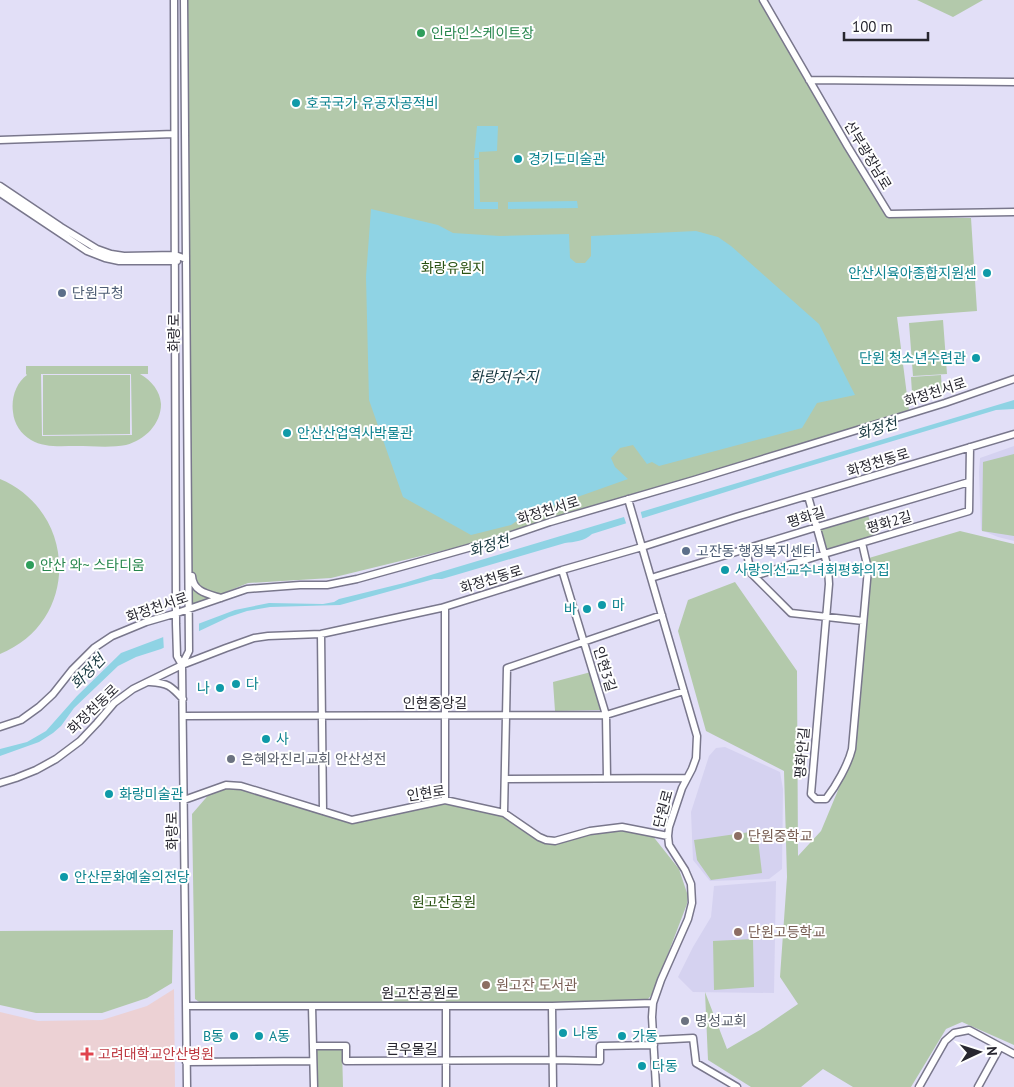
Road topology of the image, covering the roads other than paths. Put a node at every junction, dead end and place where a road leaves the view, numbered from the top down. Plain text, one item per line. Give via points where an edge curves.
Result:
1 (174, 0) edge
2 (184, 0) edge
3 (763, 0) edge
4 (809, 80) junction
5 (1014, 82) edge
6 (174, 134) junction
7 (0, 140) edge
8 (0, 186) edge
9 (0, 194) edge
10 (1014, 212) edge
11 (175, 258) junction
12 (186, 259) junction
13 (1014, 379) edge
14 (1014, 434) edge
15 (970, 447) junction
16 (970, 482) junction
17 (808, 496) junction
18 (629, 502) junction
19 (817, 527) junction
20 (862, 543) junction
21 (642, 547) junction
22 (746, 549) junction
23 (824, 554) junction
24 (188, 557) junction
25 (562, 570) junction
26 (754, 576) junction
27 (651, 578) junction
28 (222, 598) junction
29 (445, 606) junction
30 (189, 609) junction
31 (177, 613) junction
32 (662, 615) junction
33 (827, 617) junction
34 (863, 621) junction
35 (321, 634) junction
36 (584, 641) junction
37 (182, 665) junction
38 (148, 682) junction
39 (684, 692) junction
40 (183, 699) junction
41 (445, 715) junction
42 (506, 715) junction
43 (606, 715) junction
44 (183, 716) junction
45 (322, 716) junction
46 (0, 727) edge
47 (607, 778) junction
48 (687, 778) junction
49 (505, 779) junction
50 (0, 783) edge
51 (184, 800) junction
52 (445, 800) junction
53 (322, 811) junction
54 (504, 813) junction
55 (668, 836) junction
56 (653, 1003) junction
57 (186, 1006) junction
58 (312, 1006) junction
59 (446, 1006) junction
60 (552, 1006) junction
61 (654, 1043) junction
62 (313, 1046) junction
63 (1000, 1047) junction
64 (1014, 1054) edge
65 (553, 1060) junction
66 (313, 1061) junction
67 (446, 1061) junction
68 (186, 1062) junction
69 (187, 1087) edge
70 (314, 1087) edge
71 (446, 1087) edge
72 (553, 1087) edge
73 (656, 1087) edge
74 (737, 1087) edge
75 (919, 1087) edge
76 (978, 1087) edge

1 - 6 street, 화랑로
2 - 12 street, 화랑로
3 - 4 street, 선부광장남로
4 - 5 street
4 - 10 street, 선부광장남로 via 889,214
6 - 7 street
6 - 11 street, 화랑로
8 - 11 street via 97,249 124,256
9 - 11 street via 87,251 119,261
11 - 12 street
11 - 31 street, 화랑로
12 - 24 street, 화랑로
13 - 18 street, 화정천서로
14 - 15 street, 화정천동로
15 - 16 street, 평화2길
15 - 17 street, 화정천동로
16 - 19 street, 평화길
16 - 20 street, 평화2길 via 969,511
17 - 19 street, 평화안길
17 - 21 street, 화정천동로
18 - 21 street, 단원로
18 - 28 street, 화정천서로 via 357,579 327,585 247,589
19 - 22 street, 평화길
19 - 23 street, 평화안길
20 - 23 street, 평화2길
20 - 34 street, 평화안길 via 868,570
21 - 25 street, 화정천동로
21 - 27 street, 단원로
22 - 26 street
22 - 27 street, 평화길
23 - 26 street, 평화2길
23 - 33 street, 평화안길 via 830,584
24 - 28 street via 195,587
24 - 30 street, 화랑로
25 - 29 street, 화정천동로
25 - 36 street, 인현3길
26 - 33 street via 790,613
27 - 32 street, 단원로
28 - 30 street, 화정천서로
29 - 35 street, 화정천동로
29 - 41 street
30 - 31 street, 화정천서로
30 - 37 street, 화랑로 via 189,651
31 - 37 street, 화랑로 via 178,656
31 - 46 street, 화정천서로 via 112,636 94,648 39,707 21,720
32 - 36 street
32 - 39 street, 단원로
33 - 34 street
33 - 34 street, 평화안길 via 811,794 816,799 826,799 850,758
35 - 37 street, 화정천동로 via 254,638
35 - 45 street
36 - 42 street via 506,668
36 - 43 street, 인현3길
37 - 38 street, 화정천동로
37 - 40 street, 화랑로
38 - 40 street via 162,682
38 - 50 street, 화정천동로 via 114,703 80,741 56,759 23,776
39 - 43 street, 인현중앙길
39 - 48 street, 단원로 via 697,736 696,758
40 - 44 street, 화랑로
41 - 42 street, 인현중앙길
41 - 45 street, 인현중앙길
41 - 52 street
42 - 43 street, 인현중앙길
42 - 49 street
43 - 47 street, 인현3길
44 - 45 street, 인현중앙길
44 - 51 street, 화랑로
45 - 53 street
47 - 48 street
47 - 49 street
48 - 55 street, 단원로
49 - 54 street
51 - 53 street, 인현로 via 226,785 241,786
51 - 57 street, 화랑로
52 - 53 street, 인현로 via 352,820
52 - 54 street, 인현로
54 - 55 street, 인현로 via 539,838 555,841 590,831 622,827
55 - 56 street, 단원로 via 669,845 691,884 692,903
56 - 60 street, 원고잔공원로
56 - 61 street, 단원로
57 - 58 street, 원고잔공원로
57 - 68 street, 화랑로
58 - 59 street, 원고잔공원로
58 - 62 street
59 - 60 street, 원고잔공원로
59 - 67 street
60 - 65 street
61 - 65 street, 큰우물길 via 600,1046 600,1061
61 - 73 street, 단원로
61 - 74 street via 693,1038 696,1063
62 - 66 street
62 - 67 street, 큰우물길 via 346,1046 346,1061
63 - 64 street
63 - 75 street via 969,1030 954,1033 945,1041
63 - 76 street
65 - 67 street, 큰우물길
65 - 72 street
66 - 68 street
66 - 70 street
67 - 71 street
68 - 69 street, 화랑로

